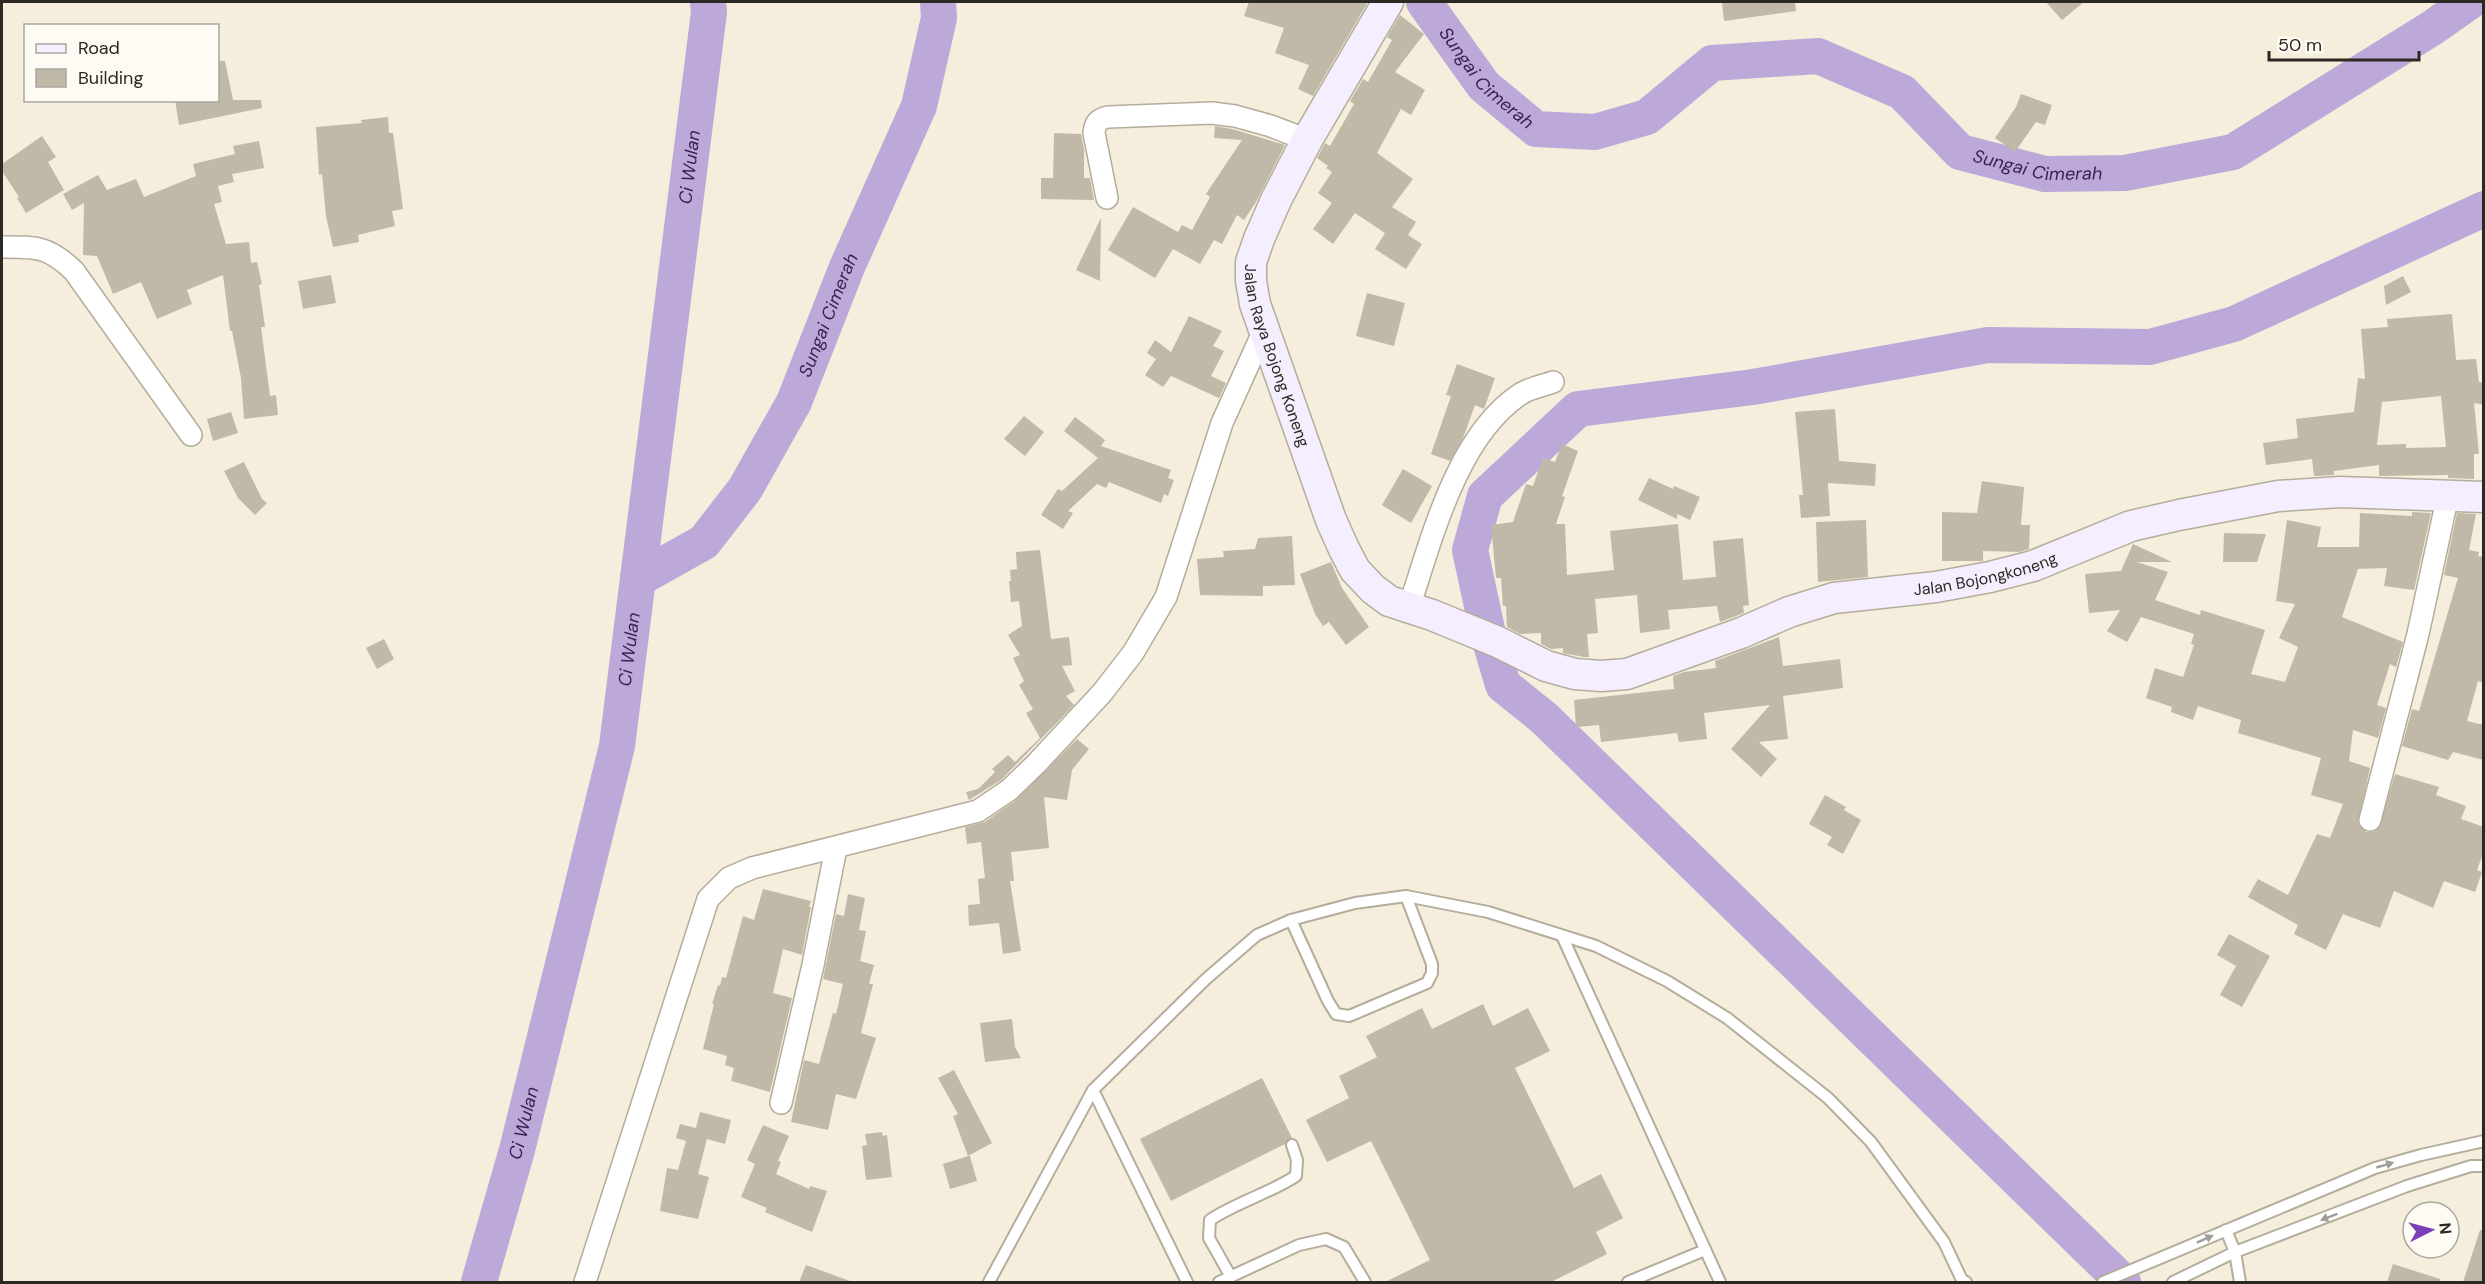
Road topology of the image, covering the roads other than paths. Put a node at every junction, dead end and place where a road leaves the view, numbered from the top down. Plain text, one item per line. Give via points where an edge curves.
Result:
1 (1385, 7) edge
2 (1307, 140) junction
3 (1107, 198) dead end
4 (2, 247) edge
5 (1264, 330) junction
6 (1553, 382) dead end
7 (190, 435) dead end
8 (2448, 495) junction
9 (2484, 497) edge
10 (1421, 611) junction
11 (1498, 642) joint
12 (2370, 820) dead end
13 (836, 848) junction
14 (1406, 896) junction
15 (1291, 920) junction
16 (1563, 938) junction
17 (1094, 1090) junction
18 (781, 1103) dead end
19 (2484, 1141) edge
20 (1292, 1145) dead end
21 (2484, 1166) edge
22 (2226, 1230) junction
23 (1705, 1250) junction
24 (2235, 1252) junction
25 (1231, 1277) junction
26 (585, 1282) edge
27 (990, 1282) edge
28 (1187, 1282) edge
29 (1219, 1282) edge
30 (1365, 1282) edge
31 (1628, 1282) edge
32 (1720, 1282) edge
33 (1966, 1282) edge
34 (2103, 1282) edge
35 (2173, 1282) edge
36 (2240, 1282) edge

1 - 2 main road, Jalan Raya Bojong Koneng
2 - 3 street via 1271,126 1212,113 1100,119 1094,133
2 - 5 main road, Jalan Raya Bojong Koneng via 1258,239 1251,262 1251,281
4 - 7 street via 44,249 57,255 74,272
5 - 10 main road, Jalan Raya Bojong Koneng via 1355,570 1389,601
5 - 13 street via 1222,423 1166,597 1133,653 1102,693 1009,790 978,811
6 - 10 street via 1520,393 1497,414 1460,470 1433,534
8 - 9 main road, Jalan Bojongkoneng
8 - 11 main road, Jalan Bojongkoneng via 2340,492 2278,496 2179,515 2131,526 2033,566 1990,577 1834,598 1627,674 1575,674 1546,666
8 - 12 street via 2418,634
10 - 11 main road, Jalan Raya Bojong Koneng
13 - 18 street
13 - 26 street via 752,868 729,878 708,899
14 - 15 lane via 1355,903
14 - 15 lane via 1432,973 1427,983 1349,1016 1336,1014 1328,1001
14 - 16 lane via 1488,912
15 - 17 lane via 1257,935 1206,979
16 - 23 lane
16 - 33 lane via 1596,946 1667,981 1727,1018 1828,1098 1871,1142 1944,1242
17 - 27 lane
17 - 28 lane
22 -> 19 lane via 2375,1168
20 - 25 lane via 1297,1160 1296,1176 1210,1220 1209,1238
21 -> 24 lane via 2472,1166 2407,1186
22 - 24 lane
34 -> 22 lane
23 - 31 lane
23 - 32 lane
24 - 35 lane
24 - 36 lane
25 - 29 lane
25 - 30 lane via 1299,1245 1326,1239 1344,1247

